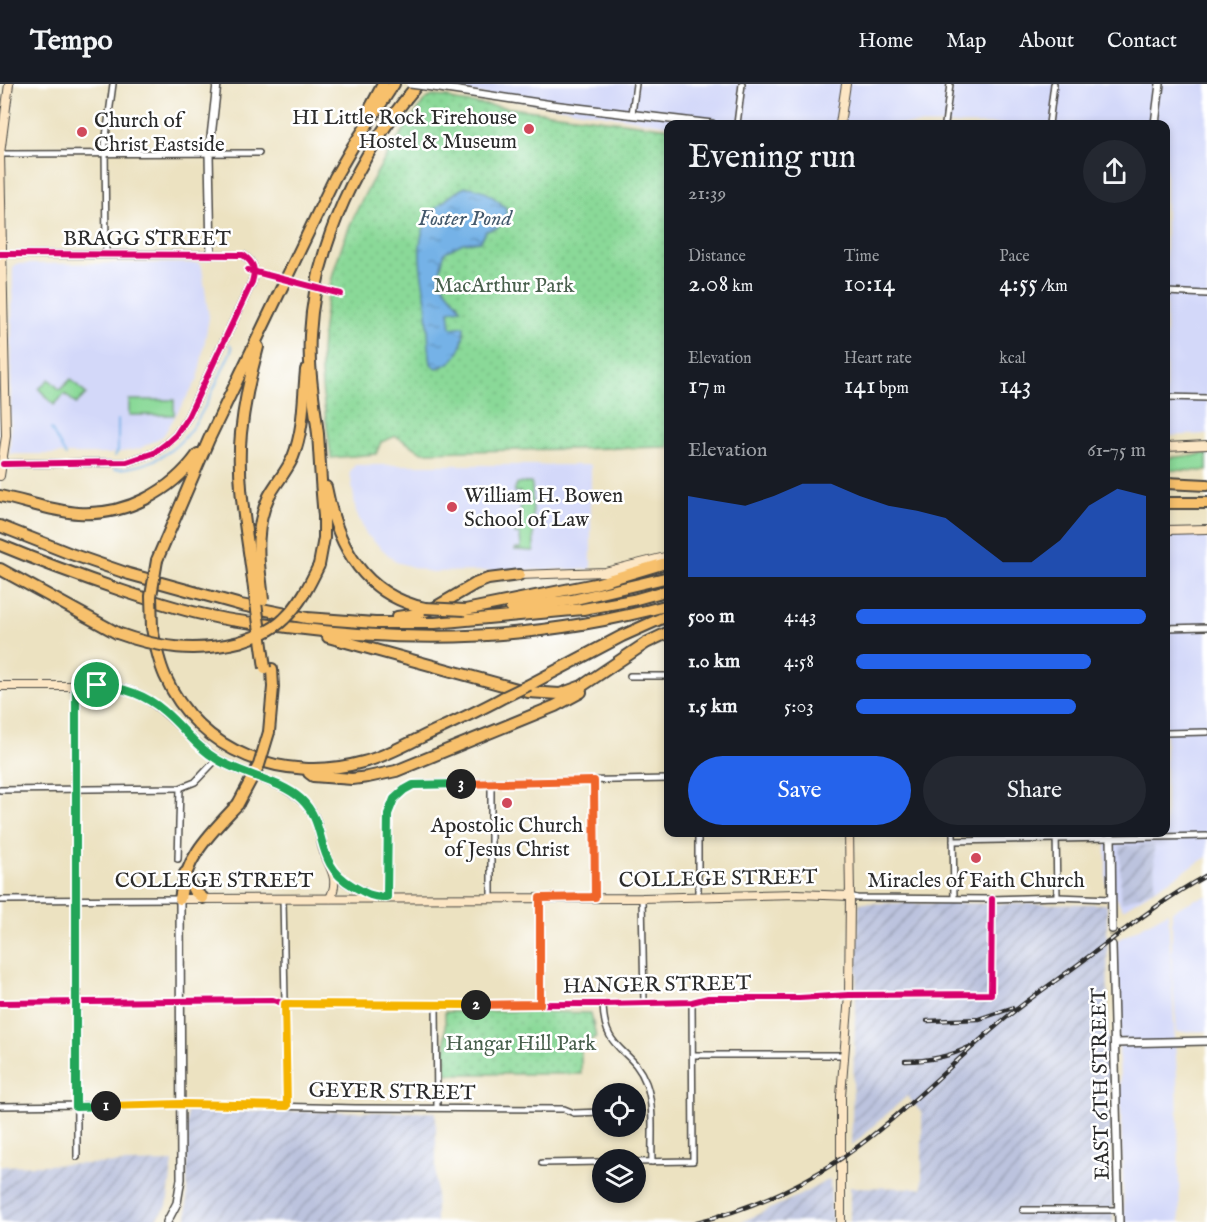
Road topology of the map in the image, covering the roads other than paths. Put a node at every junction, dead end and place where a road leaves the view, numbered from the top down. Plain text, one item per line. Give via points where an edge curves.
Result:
1 (9, 84) edge
2 (113, 84) edge
3 (217, 84) edge
4 (383, 84) edge
5 (394, 84) edge
6 (410, 84) edge
7 (417, 84) edge
8 (636, 84) edge
9 (742, 84) edge
10 (846, 84) edge
11 (950, 84) edge
12 (1054, 84) edge
13 (1160, 84) edge
14 (632, 114) junction
15 (680, 120) edge
16 (738, 120) edge
17 (841, 120) edge
18 (946, 120) edge
19 (1050, 120) edge
20 (1156, 120) edge
21 (353, 146) junction
22 (259, 153) dead end
23 (0, 154) edge
24 (105, 154) junction
25 (209, 154) junction
26 (1, 254) edge
27 (106, 254) junction
28 (211, 255) junction
29 (1170, 292) edge
30 (1207, 294) edge
31 (262, 329) junction
32 (310, 337) junction
33 (2, 357) edge
34 (1170, 397) edge
35 (1207, 398) edge
36 (209, 439) junction
37 (1207, 445) edge
38 (1170, 447) edge
39 (319, 450) junction
40 (1, 464) edge
41 (0, 476) edge
42 (1170, 483) edge
43 (1207, 485) edge
44 (0, 496) edge
45 (1170, 503) edge
46 (1207, 503) edge
47 (3, 527) edge
48 (1207, 529) edge
49 (1170, 530) edge
50 (0, 545) edge
51 (664, 557) edge
52 (664, 563) edge
53 (0, 569) edge
54 (519, 574) joint
55 (664, 578) edge
56 (257, 581) junction
57 (664, 591) edge
58 (664, 606) edge
59 (465, 610) junction
60 (664, 617) edge
61 (307, 618) junction
62 (1207, 627) edge
63 (298, 628) junction
64 (1170, 628) edge
65 (664, 634) edge
66 (626, 657) junction
67 (630, 676) dead end
68 (664, 676) edge
69 (0, 686) edge
70 (76, 686) junction
71 (1207, 732) edge
72 (1170, 733) edge
73 (217, 759) junction
74 (304, 770) junction
75 (664, 778) edge
76 (594, 781) junction
77 (491, 783) junction
78 (180, 788) junction
79 (76, 789) junction
80 (0, 790) edge
81 (1170, 836) edge
82 (1207, 836) edge
83 (698, 837) edge
84 (849, 837) edge
85 (953, 837) edge
86 (1035, 837) edge
87 (1056, 837) edge
88 (1112, 837) edge
89 (953, 841) junction
90 (178, 859) dead end
91 (330, 866) junction
92 (185, 873) junction
93 (344, 881) junction
94 (850, 896) junction
95 (372, 897) junction
96 (387, 897) junction
97 (595, 897) junction
98 (698, 897) junction
99 (1057, 897) junction
100 (203, 898) junction
101 (283, 898) junction
102 (330, 898) junction
103 (343, 898) junction
104 (490, 898) junction
105 (540, 898) junction
106 (642, 898) junction
107 (954, 898) junction
108 (76, 899) junction
109 (180, 899) junction
110 (1112, 899) junction
111 (0, 900) edge
112 (992, 900) junction
113 (1112, 929) tunnel mouth
114 (1112, 945) tunnel mouth
115 (849, 995) junction
116 (76, 1002) junction
117 (180, 1002) junction
118 (644, 1002) junction
119 (692, 1002) junction
120 (0, 1003) edge
121 (285, 1004) junction
122 (540, 1004) junction
123 (603, 1004) junction
124 (436, 1005) junction
125 (1207, 1041) edge
126 (1116, 1043) junction
127 (693, 1055) junction
128 (844, 1055) junction
129 (181, 1104) junction
130 (0, 1106) edge
131 (287, 1106) junction
132 (76, 1107) junction
133 (437, 1108) junction
134 (592, 1112) edge
135 (77, 1157) dead end
136 (592, 1162) edge
137 (646, 1162) edge
138 (652, 1162) junction
139 (542, 1163) dead end
140 (1023, 1210) dead end
141 (1119, 1210) junction
142 (167, 1222) edge
143 (841, 1222) edge
144 (1119, 1222) edge

1 - 23 main road
2 - 24 street
3 - 25 street
4 - 21 highway
5 - 21 highway
6 - 14 street, bridge
7 - 32 highway via 372,147 334,222 316,282
8 - 14 street
9 - 16 street
10 - 17 main road
11 - 18 street
12 - 19 street
13 - 20 street
14 - 15 street
21 - 31 highway
22 - 25 street
23 - 24 street
23 - 26 main road
24 - 25 street
24 - 27 street
25 - 28 street
26 - 27 street, BRAGG STREET
26 - 33 main road
27 - 28 street, BRAGG STREET
28 - 40 street, BRAGG STREET via 243,255 252,262 255,273 188,417 170,441 154,453 127,462
29 - 30 street
31 - 36 highway
31 - 56 highway via 247,388 241,435 242,493
32 - 39 highway
32 - 56 highway via 304,418 292,458 270,496 258,534
33 - 40 main road via 6,436
34 - 35 street
36 - 44 highway via 182,475 142,501 99,512 76,513
36 - 74 highway, bridge via 157,560 151,596 157,653 187,712 210,735 255,760
37 - 38 main road
39 - 53 highway, bridge via 324,538 319,565 303,596 284,619 250,639 199,649 149,644 117,633
39 - 59 highway, bridge via 335,520 358,568 374,585 407,604
40 - 41 main road
42 - 43 highway
45 - 46 highway
47 - 61 highway via 129,574
48 - 49 main road
50 - 63 highway via 164,604 215,618
51 - 54 main road via 605,572
52 - 59 highway via 595,584
54 - 61 highway via 481,581 418,614 391,618
55 - 59 highway via 572,600
56 - 92 highway, bridge via 271,706 269,732 260,765 238,804 197,850
57 - 61 highway via 583,609 435,623
58 - 63 highway via 595,622 496,636 415,637
60 - 74 highway, bridge via 376,759
62 - 64 street
63 - 66 highway via 540,694 571,691
65 - 66 highway
66 - 74 highway via 563,702 425,761 368,777 339,779 313,776
67 - 68 street
69 - 70 main road
70 - 73 main road via 110,686 143,697 165,711
70 - 79 street
71 - 72 street
73 - 78 street via 199,779
73 - 91 main road via 300,798 315,818
75 - 76 street
76 - 77 street
76 - 97 street
77 - 96 street via 419,784 399,794 388,814
77 - 104 street
78 - 79 street
78 - 90 street
79 - 80 street
79 - 108 street
81 - 82 street
83 - 98 street
84 - 94 main road
85 - 89 street
86 - 89 street
87 - 99 street
88 - 110 street
89 - 107 street
91 - 93 main road
91 - 102 main road via 335,883
92 - 100 highway via 194,891
92 - 109 highway
93 - 95 main road
93 - 103 main road
94 - 98 main road, COLLEGE STREET
94 - 107 street, COLLEGE STREET
94 - 115 main road
95 - 96 main road, COLLEGE STREET
95 - 103 main road, COLLEGE STREET
96 - 104 main road, COLLEGE STREET
97 - 105 main road, COLLEGE STREET
97 - 106 main road, COLLEGE STREET
98 - 106 main road, COLLEGE STREET
99 - 110 street, COLLEGE STREET
99 - 112 street, COLLEGE STREET
100 - 101 main road, COLLEGE STREET
100 - 109 main road, COLLEGE STREET
101 - 102 main road, COLLEGE STREET
101 - 121 street
102 - 103 main road, COLLEGE STREET
104 - 105 main road, COLLEGE STREET
105 - 122 street
106 - 118 street
107 - 112 street, COLLEGE STREET
108 - 109 street, COLLEGE STREET
108 - 111 street, COLLEGE STREET
108 - 116 street
109 - 117 street
110 - 113 street
112 - 115 street, HANGER STREET via 991,994
114 - 126 street, EAST 6TH STREET
115 - 119 street, HANGER STREET via 708,998
115 - 128 main road
116 - 117 street, HANGER STREET
116 - 120 street, HANGER STREET
116 - 132 street
117 - 121 street, HANGER STREET via 273,1000
117 - 129 street
118 - 119 street, HANGER STREET
118 - 123 street, HANGER STREET
119 - 127 street
121 - 124 street, HANGER STREET
121 - 131 street
122 - 123 street, HANGER STREET
122 - 124 street, HANGER STREET
123 - 138 street via 606,1030 646,1083 651,1103
124 - 133 street
125 - 126 street
126 - 141 street, EAST 6TH STREET
127 - 128 street
127 - 138 street via 693,1161
128 - 143 main road
129 - 131 street, GEYER STREET
129 - 132 street, GEYER STREET
129 - 142 street via 180,1192
130 - 132 street, GEYER STREET
131 - 133 street, GEYER STREET
132 - 135 street
133 - 134 street, GEYER STREET
136 - 139 street
137 - 138 street
140 - 141 street
141 - 144 street, EAST 6TH STREET

